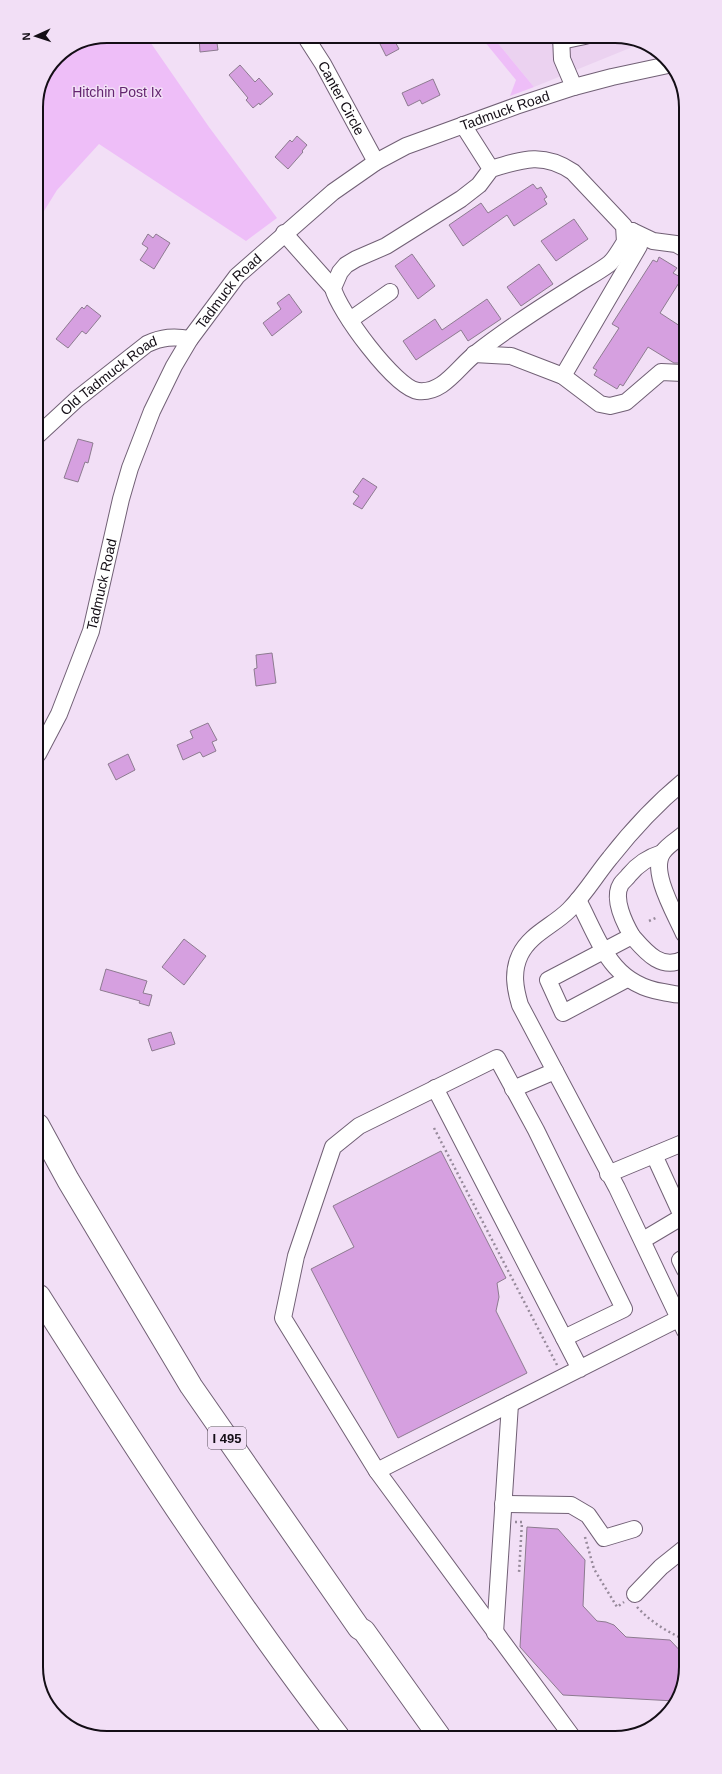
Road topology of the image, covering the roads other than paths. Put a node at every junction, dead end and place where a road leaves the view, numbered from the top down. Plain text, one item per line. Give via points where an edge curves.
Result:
1 (310, 43) edge
2 (561, 43) edge
3 (664, 66) edge
4 (574, 87) junction
5 (463, 125) junction
6 (376, 162) junction
7 (491, 169) junction
8 (629, 231) junction
9 (284, 233) junction
10 (679, 246) edge
11 (333, 288) junction
12 (390, 292) dead end
13 (350, 320) junction
14 (190, 339) junction
15 (474, 354) junction
16 (679, 373) edge
17 (563, 376) junction
18 (43, 430) edge
19 (43, 744) edge
20 (679, 785) edge
21 (679, 838) edge
22 (662, 853) junction
23 (578, 900) junction
24 (679, 923) edge
25 (632, 936) junction
26 (605, 952) junction
27 (679, 961) edge
28 (627, 979) junction
29 (679, 993) edge
30 (555, 1071) junction
31 (435, 1088) junction
32 (513, 1089) junction
33 (43, 1134) edge
34 (679, 1145) edge
35 (654, 1155) junction
36 (608, 1174) junction
37 (679, 1208) edge
38 (679, 1218) edge
39 (643, 1240) junction
40 (43, 1302) edge
41 (679, 1316) edge
42 (679, 1327) edge
43 (564, 1338) junction
44 (580, 1369) junction
45 (510, 1404) junction
46 (378, 1471) junction
47 (503, 1504) junction
48 (634, 1529) dead end
49 (679, 1553) edge
50 (632, 1599) road end
51 (495, 1633) junction
52 (334, 1731) edge
53 (435, 1731) edge
54 (568, 1731) edge

1 - 6 street, Canter Circle
2 - 4 street via 562,59
3 - 4 street, Tadmuck Road
4 - 5 street, Tadmuck Road
5 - 6 street, Tadmuck Road via 406,146
5 - 7 street
6 - 9 street, Tadmuck Road via 333,192
7 - 8 street via 526,159 555,161 573,172
7 - 11 street via 479,185 461,199 386,246 346,265
8 - 10 street via 653,241
8 - 15 street via 625,242 610,263
8 - 17 street via 639,246
9 - 11 street
9 - 14 street, Tadmuck Road via 237,276
11 - 13 street
12 - 13 street
13 - 15 street via 383,365 418,391 441,385
14 - 18 street, Old Tadmuck Road via 160,338 147,344 77,399
14 - 19 street, Tadmuck Road via 152,411 130,468 91,631 59,714
15 - 17 street via 511,356
16 - 17 street via 661,372 626,402 610,406 600,404
20 - 23 street via 631,832
21 - 22 street
22 - 24 street via 658,868 662,884
22 - 25 street via 650,857 633,870 620,885 620,907
23 - 26 street
23 - 30 street via 568,911 531,938 520,954 515,970 515,988 520,1005
25 - 26 street
25 - 27 street via 648,955 664,962
26 - 28 street
26 - 28 street via 548,980 563,1013
28 - 29 street via 646,990
30 - 32 street
30 - 36 street
31 - 32 street via 497,1058
31 - 43 street
31 - 46 street via 359,1126 333,1147 296,1256 282,1318
32 - 43 street via 624,1309
33 - 53 highway, I 495 via 191,1386 359,1628 364,1630
34 - 35 street
35 - 36 street
35 - 37 street
36 - 39 street
38 - 39 street
39 - 41 street
40 - 52 highway via 145,1463 285,1666
42 - 44 street
43 - 44 street
44 - 45 street
45 - 46 street
45 - 47 street
46 - 51 street
47 - 48 street via 571,1505 588,1515 604,1538
47 - 51 street
49 - 50 street via 661,1567
51 - 54 street

